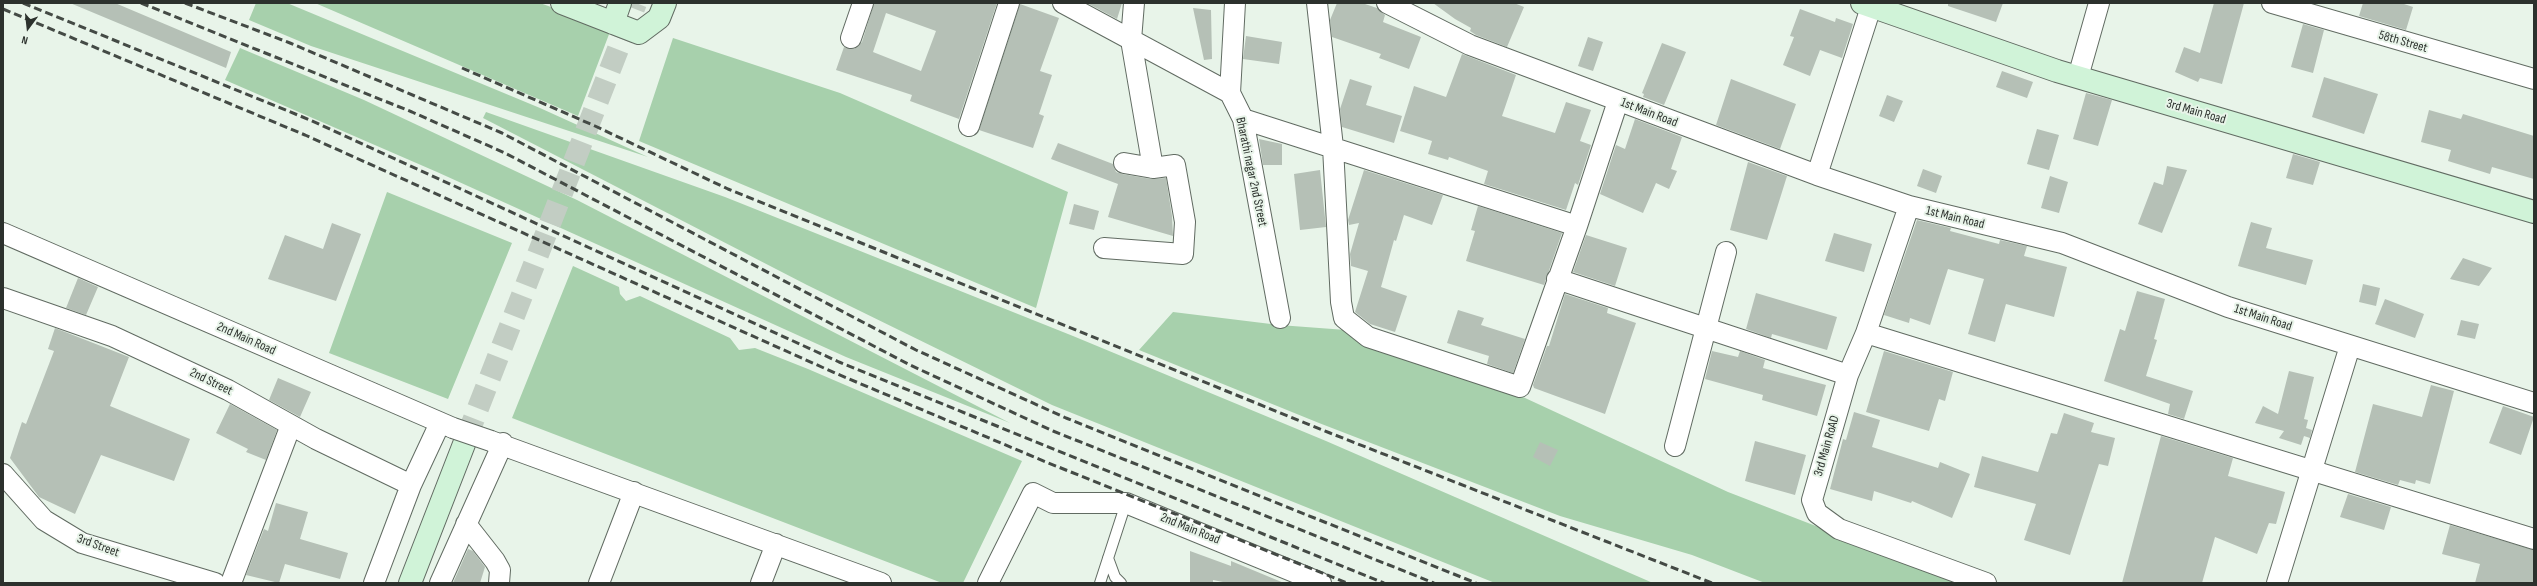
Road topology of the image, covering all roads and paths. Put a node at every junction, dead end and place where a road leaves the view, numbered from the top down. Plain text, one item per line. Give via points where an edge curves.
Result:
1 (562, 3) edge
2 (620, 3) edge
3 (665, 3) edge
4 (863, 3) edge
5 (1009, 3) edge
6 (1063, 3) edge
7 (1134, 3) edge
8 (1235, 3) edge
9 (1317, 3) edge
10 (1387, 3) edge
11 (2099, 3) edge
12 (2272, 3) edge
13 (1867, 5) edge
14 (613, 23) junction
15 (851, 38) dead end
16 (1131, 40) junction
17 (2078, 77) junction
18 (2534, 79) edge
19 (1230, 93) junction
20 (1618, 101) junction
21 (1243, 119) junction
22 (969, 126) dead end
23 (1333, 147) junction
24 (1124, 163) dead end
25 (1153, 168) junction
26 (1817, 175) junction
27 (1910, 206) junction
28 (2534, 212) edge
29 (1577, 226) junction
30 (3, 233) edge
31 (1104, 248) dead end
32 (1726, 252) dead end
33 (1557, 279) junction
34 (3, 298) edge
35 (1280, 318) dead end
36 (1705, 330) junction
37 (1866, 333) junction
38 (2350, 346) junction
39 (1848, 375) junction
40 (2534, 403) edge
41 (291, 425) junction
42 (453, 430) junction
43 (497, 442) junction
44 (1675, 446) dead end
45 (2312, 469) junction
46 (3, 474) edge
47 (411, 485) junction
48 (634, 492) junction
49 (1126, 503) junction
50 (466, 524) junction
51 (2534, 540) edge
52 (776, 544) junction
53 (1108, 558) junction
54 (1290, 576) edge
55 (215, 583) edge
56 (231, 583) edge
57 (374, 583) edge
58 (410, 583) edge
59 (440, 583) edge
60 (499, 583) edge
61 (599, 583) edge
62 (761, 583) edge
63 (881, 583) edge
64 (988, 583) edge
65 (1100, 583) edge
66 (1121, 583) edge
67 (1321, 583) edge
68 (1986, 583) edge
69 (2277, 583) edge

1 - 14 street
2 - 14 street
3 - 14 street via 659,18 639,33
4 - 15 street
5 - 22 street
6 - 16 street
7 - 16 street
8 - 19 street, Bharathi nagar 2nd Street
9 - 23 street
10 - 20 street, 1st Main Road via 1470,45
11 - 17 street
12 - 18 street, 58th Street
13 - 17 street, 3rd Main Road
13 - 26 street
16 - 19 street
16 - 25 street
17 - 28 street, 3rd Main Road
19 - 21 street, Bharathi nagar 2nd Street
20 - 26 street, 1st Main Road
20 - 29 street
21 - 23 street
21 - 35 street, Bharathi nagar 2nd Street
23 - 29 street
23 - 33 street via 1340,302 1344,318 1368,337 1520,387
24 - 25 street
25 - 31 street via 1175,165 1185,222 1183,254
26 - 27 street, 1st Main Road
27 - 37 street, 3rd Main RoAD
27 - 38 street, 1st Main Road via 2062,243 2228,307
29 - 33 street
30 - 42 street, 2nd Main Road
32 - 36 street
33 - 36 street
34 - 41 street, 2nd Street via 112,336 228,390
36 - 39 street
36 - 44 street
37 - 39 street, 3rd Main RoAD
37 - 45 street
38 - 40 street, 1st Main Road
38 - 45 street
39 - 68 street, 3rd Main RoAD via 1817,477 1812,500 1817,513 1839,529
41 - 47 street, 2nd Street
41 - 56 street
42 - 43 street, 2nd Main Road, bridge
42 - 47 street
42 - 58 street
43 - 48 street, 2nd Main Road
43 - 50 street
45 - 51 street
45 - 69 street
46 - 55 street, 3rd Street via 44,520 82,543
47 - 57 street
48 - 52 street, 2nd Main Road
48 - 61 street
49 - 53 lane
49 - 54 street, 2nd Main Road
49 - 64 street, 2nd Main Road via 1053,503 1033,493
50 - 59 street
50 - 60 street via 495,561 500,570
52 - 62 street
52 - 63 street, 2nd Main Road
53 - 65 lane
53 - 66 lane via 1115,577
54 - 67 street, 2nd Main Road

